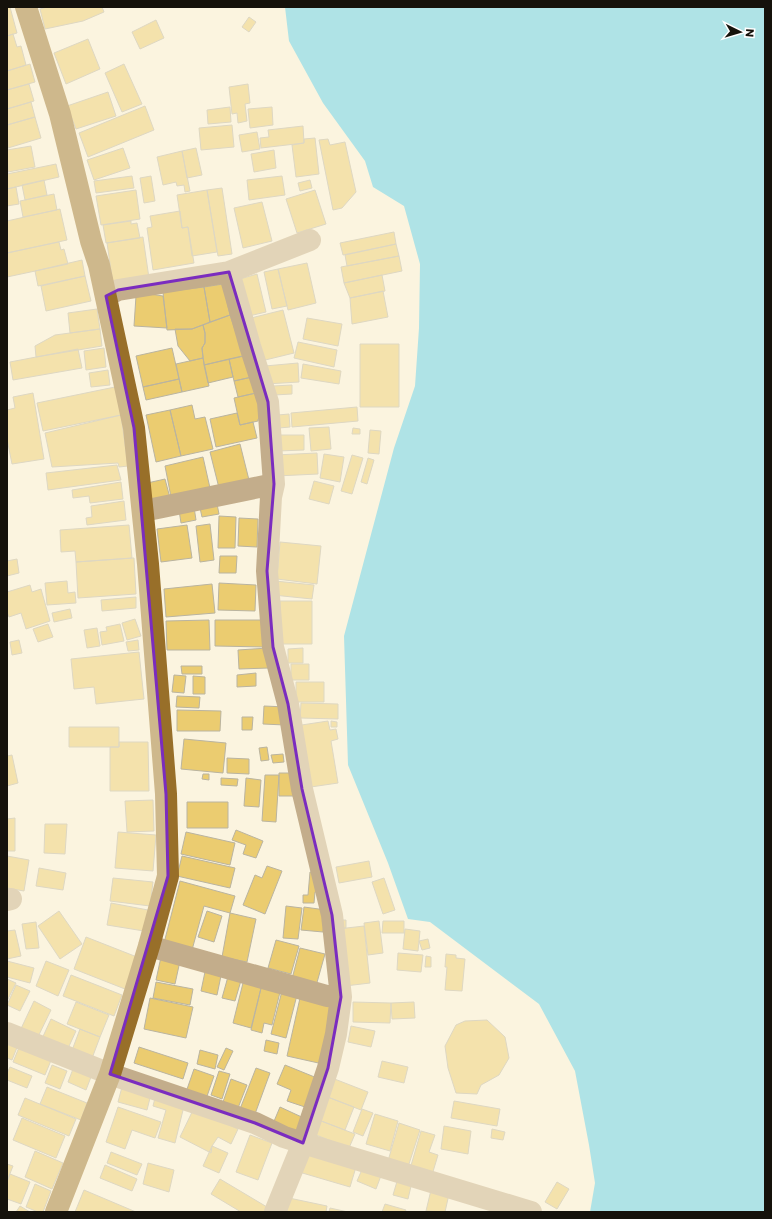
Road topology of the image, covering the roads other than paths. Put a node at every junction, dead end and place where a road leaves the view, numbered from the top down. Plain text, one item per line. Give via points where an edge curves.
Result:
1 (26, 7) edge
2 (310, 240) dead end
3 (229, 272) junction
4 (106, 296) junction
5 (274, 484) junction
6 (143, 511) junction
7 (149, 946) junction
8 (341, 997) junction
9 (7, 1033) edge
10 (110, 1074) junction
11 (302, 1143) junction
12 (56, 1212) edge
13 (275, 1212) edge
14 (531, 1212) edge

1 - 4 main road via 60,114 90,241
2 - 3 street
3 - 4 street via 118,290
3 - 5 street via 268,402
4 - 6 main road via 134,428
5 - 6 street
5 - 8 street via 267,571 274,647 288,704 302,789 332,915
6 - 7 main road via 166,794 168,876
7 - 8 street via 327,996
7 - 10 main road
8 - 11 street via 328,1068
9 - 10 street
10 - 11 street via 255,1123
10 - 12 main road
11 - 13 street
11 - 14 street

